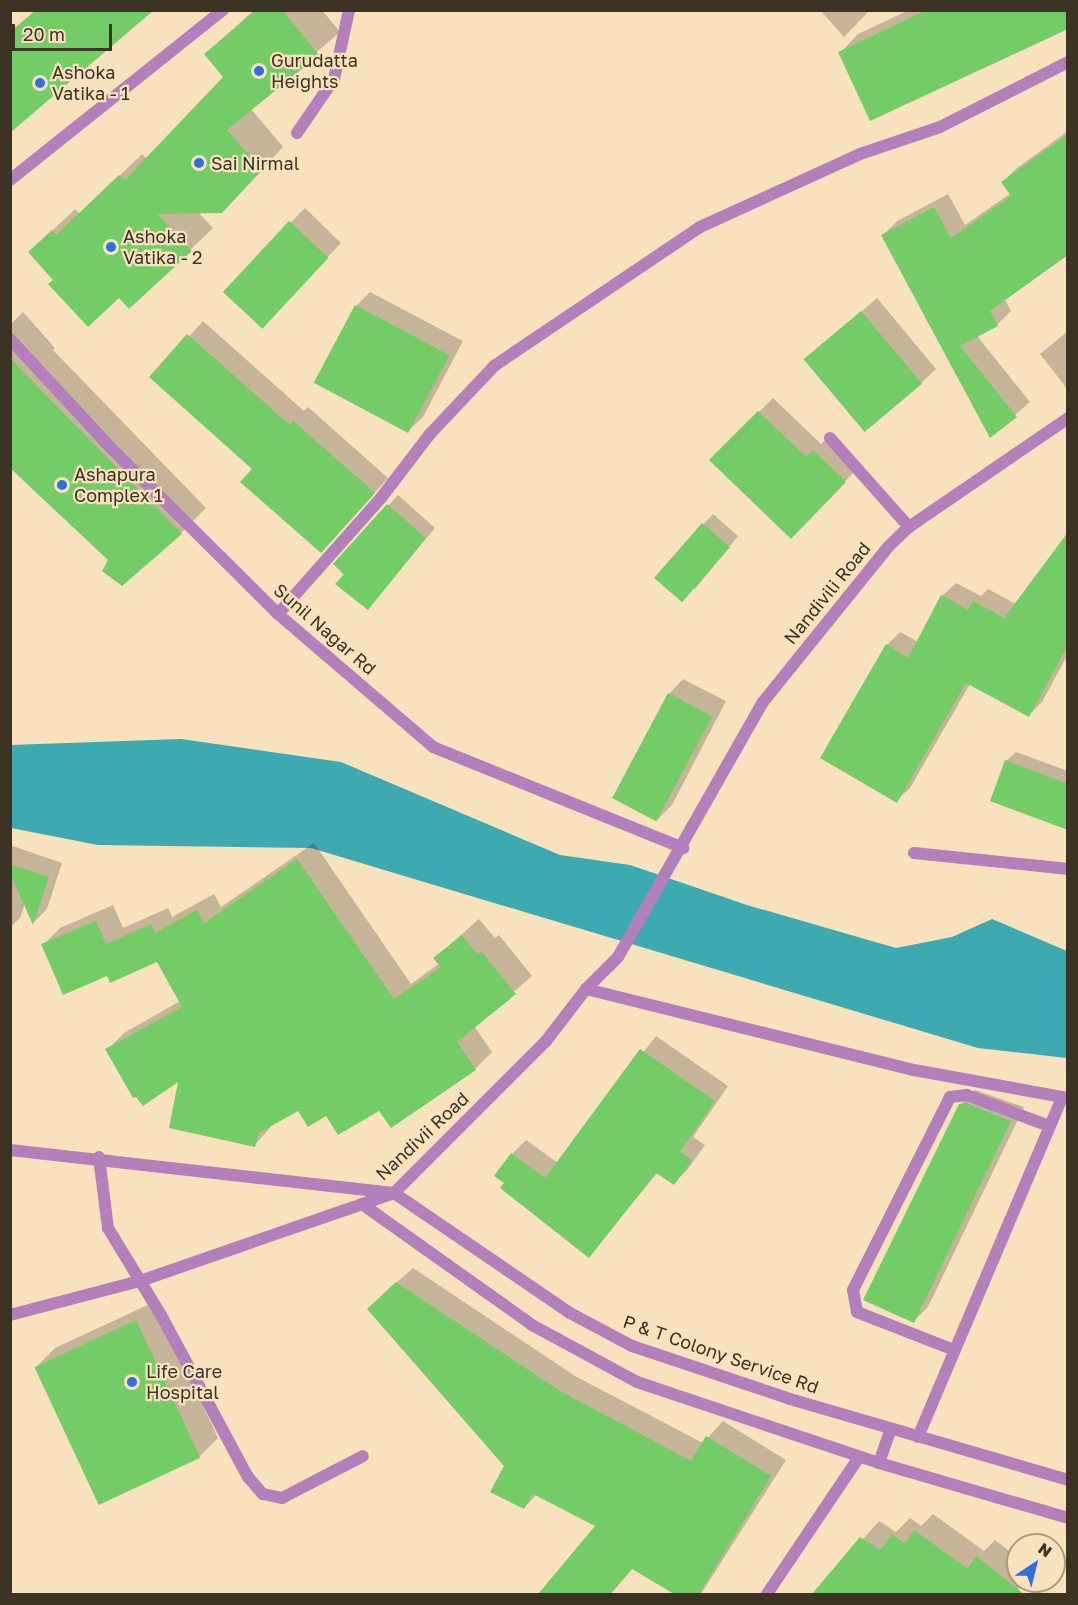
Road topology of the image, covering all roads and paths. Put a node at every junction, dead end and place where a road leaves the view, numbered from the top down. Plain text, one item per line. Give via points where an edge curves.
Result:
1 (223, 10) edge
2 (349, 10) edge
3 (1068, 62) edge
4 (297, 134) dead end
5 (10, 180) edge
6 (10, 339) edge
7 (1068, 418) edge
8 (830, 438) dead end
9 (909, 527) junction
10 (278, 614) junction
11 (682, 850) junction
12 (914, 853) dead end
13 (1068, 869) edge
14 (586, 989) junction
15 (1065, 1098) edge
16 (1049, 1126) junction
17 (10, 1150) edge
18 (99, 1157) junction
19 (394, 1193) junction
20 (362, 1204) junction
21 (140, 1281) junction
22 (10, 1315) edge
23 (954, 1350) junction
24 (891, 1429) junction
25 (918, 1437) junction
26 (363, 1456) dead end
27 (859, 1457) junction
28 (879, 1463) junction
29 (1068, 1480) edge
30 (1068, 1518) edge
31 (768, 1594) edge

1 - 5 street
2 - 4 street via 334,79
3 - 10 street via 940,127 860,154 700,227 494,366 430,434 381,498
6 - 10 street, Sunil Nagar Rd via 109,446
7 - 9 street, Nandivili Road
8 - 9 street
9 - 11 street, Nandivili Road via 824,622 763,702
10 - 11 street, Sunil Nagar Rd via 433,747
11 - 14 street, Nandivii Road via 618,957
12 - 13 street
14 - 15 street via 914,1070
14 - 19 street, Nandivii Road via 546,1041
15 - 16 street
16 - 23 street
16 - 23 street via 967,1095 950,1097 853,1290 857,1312
17 - 18 street
18 - 19 street
18 - 21 street via 108,1228
19 - 20 street, Nandivii Road
19 - 24 street, P & T Colony Service Rd via 570,1314 632,1346
20 - 21 street, Nandivii Road
20 - 27 street via 532,1325 598,1363 637,1382
21 - 22 street, Nandivii Road
21 - 26 street via 248,1477 263,1494 282,1498
23 - 25 street
24 - 25 street, P & T Colony Service Rd
24 - 28 street
25 - 29 street, P & T Colony Service Rd
27 - 28 street
27 - 31 street
28 - 30 street

